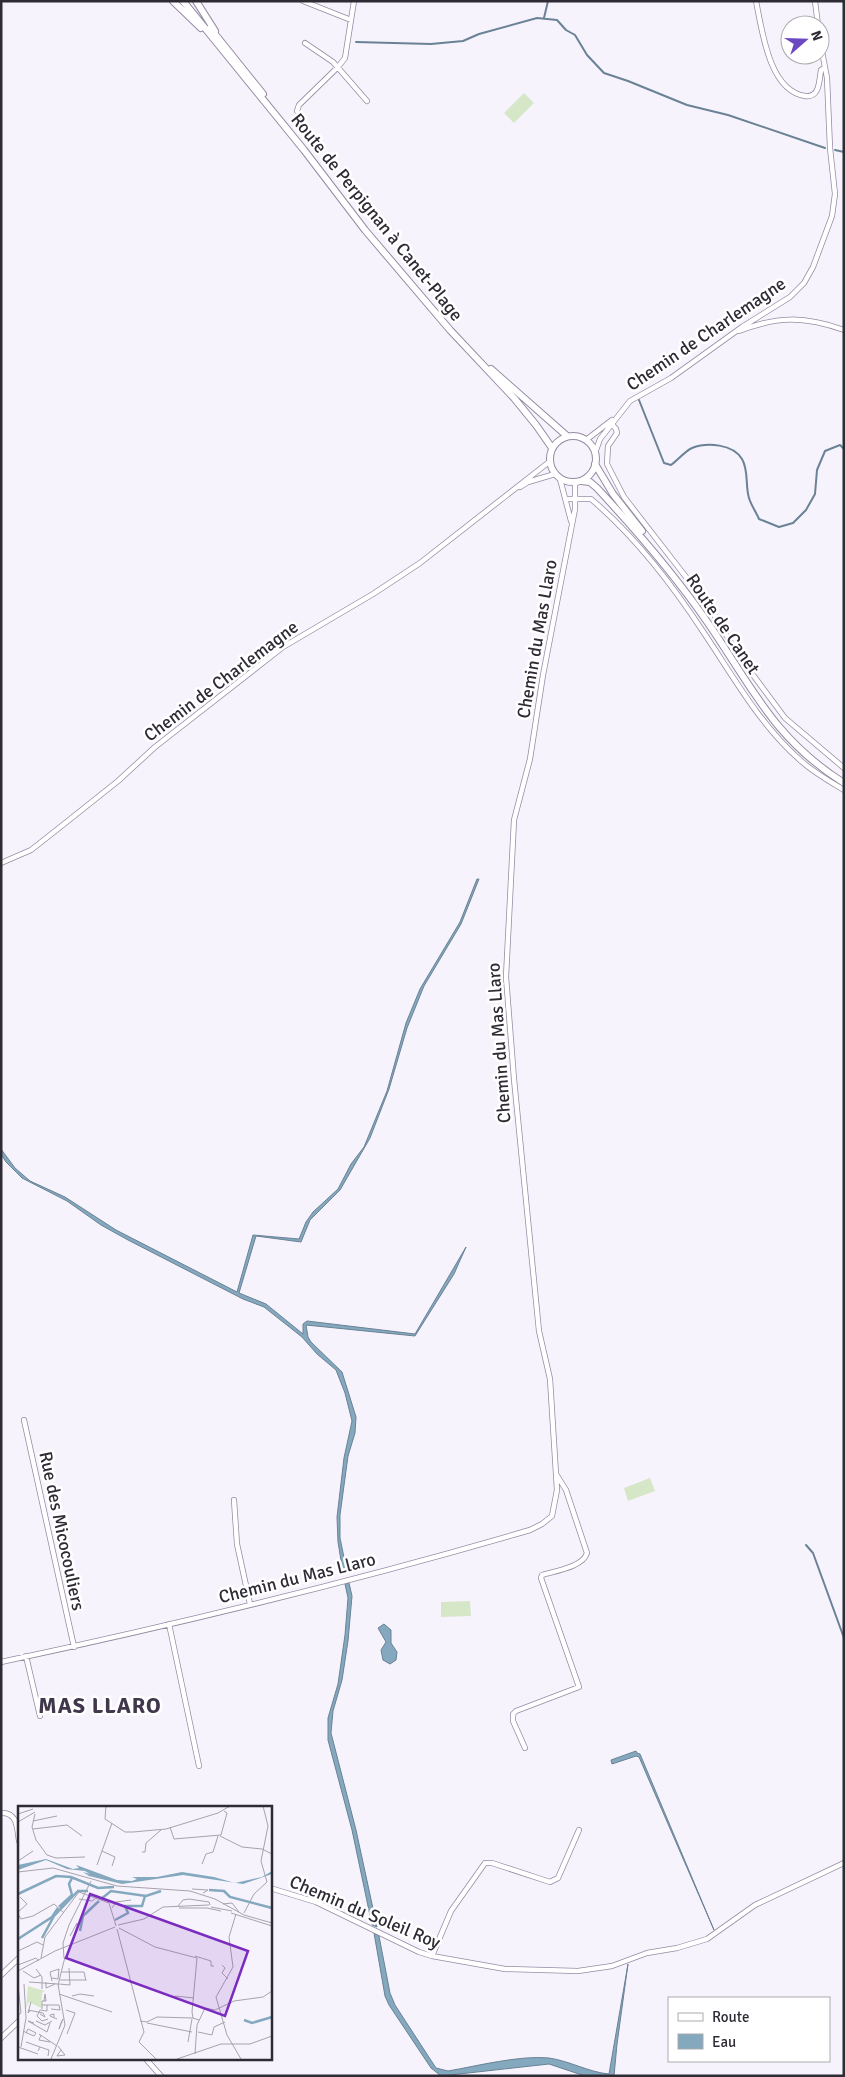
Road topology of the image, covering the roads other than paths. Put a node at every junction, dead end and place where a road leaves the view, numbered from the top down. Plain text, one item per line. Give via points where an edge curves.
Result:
1 (173, 1) edge
2 (183, 1) edge
3 (187, 1) edge
4 (196, 1) edge
5 (303, 1) edge
6 (354, 1) edge
7 (756, 1) edge
8 (814, 1) edge
9 (816, 15) edge
10 (351, 20) junction
11 (218, 36) junction
12 (305, 43) dead end
13 (231, 60) junction
14 (338, 67) junction
15 (825, 67) joint
16 (367, 101) dead end
17 (297, 111) dead end
18 (844, 330) edge
19 (731, 335) junction
20 (611, 423) junction
21 (567, 436) junction
22 (586, 440) junction
23 (552, 448) junction
24 (595, 453) junction
25 (550, 462) junction
26 (595, 464) junction
27 (558, 476) junction
28 (578, 481) junction
29 (511, 493) junction
30 (566, 499) junction
31 (574, 499) junction
32 (571, 525) junction
33 (844, 768) edge
34 (844, 778) edge
35 (844, 783) edge
36 (844, 790) edge
37 (1, 863) edge
38 (24, 1420) dead end
39 (556, 1474) junction
40 (234, 1500) dead end
41 (250, 1604) junction
42 (168, 1624) junction
43 (74, 1647) junction
44 (26, 1656) junction
45 (1, 1662) edge
46 (40, 1716) dead end
47 (525, 1748) dead end
48 (199, 1766) dead end
49 (1, 1813) edge
50 (579, 1830) dead end
51 (18, 1834) edge
52 (844, 1863) edge
53 (271, 1888) edge
54 (432, 1956) junction
55 (18, 1959) edge
56 (1, 1975) edge
57 (18, 2022) edge
58 (1, 2038) edge
59 (147, 2060) edge
60 (161, 2076) edge

1 - 13 main road
2 - 13 main road, Route de Perpignan à Canet-Plage
3 - 11 main road, Route de Perpignan à Canet-Plage
4 - 11 main road
5 - 10 street
6 - 10 street
7 - 15 street via 764,48 790,91 799,95 814,94 818,90 821,70
8 - 9 street
10 - 14 street via 345,58
11 - 21 main road, Route de Perpignan à Canet-Plage via 367,227 489,368
12 - 14 street
13 - 23 main road, Route de Perpignan à Canet-Plage via 365,230 450,330 514,398
14 - 16 street
14 - 17 street
15 - 19 street, Chemin de Charlemagne via 835,194 832,216 804,283 790,297
18 - 19 street via 816,322 782,319
19 - 20 street, Chemin de Charlemagne via 671,378 630,401
20 - 22 street, Chemin de Charlemagne
20 - 24 street, Chemin de Charlemagne
20 - 33 street via 617,433 608,446 607,464 624,497 710,608 748,670 785,718
21 - 22 main road
21 - 23 main road
22 - 24 main road
23 - 25 main road
24 - 26 main road
25 - 27 main road
25 - 29 street, Chemin de Charlemagne
26 - 28 main road via 590,474
26 - 34 main road, Route de Canet via 613,494 702,608 777,720 800,745
27 - 28 main road
27 - 29 street, Chemin de Charlemagne via 528,482
27 - 30 street
28 - 31 street, Chemin du Mas Llaro
28 - 35 main road, Route de Canet via 590,482 597,488 658,557 779,729 797,748
29 - 37 street, Chemin de Charlemagne via 412,568 284,646 31,850
30 - 31 street
30 - 32 street
31 - 32 street, Chemin du Mas Llaro
31 - 36 street via 591,499 629,535 683,602 779,739 800,761
32 - 39 street, Chemin du Mas Llaro via 530,759 514,820 506,977 539,1331 550,1379
38 - 43 street, Rue des Micocouliers
39 - 41 street, Chemin du Mas Llaro via 557,1490 552,1516 530,1530
39 - 47 street, Chemin du Mas Llaro via 566,1490 587,1553 579,1562 542,1575 542,1578 578,1687 513,1714 513,1722
40 - 41 street via 237,1544
41 - 42 street, Chemin du Mas Llaro
42 - 43 street, Chemin du Mas Llaro
42 - 48 street
43 - 44 street, Chemin du Mas Llaro
44 - 45 street, Chemin du Mas Llaro
44 - 46 street
49 - 51 street via 16,1820
50 - 54 street via 554,1881 492,1862 484,1863 451,1911
52 - 54 street, Chemin du Soleil Roy via 754,1905 707,1939 647,1953 612,1966 578,1971 505,1969
53 - 54 street, Chemin du Soleil Roy via 316,1902
55 - 56 street
57 - 58 street
59 - 60 street

